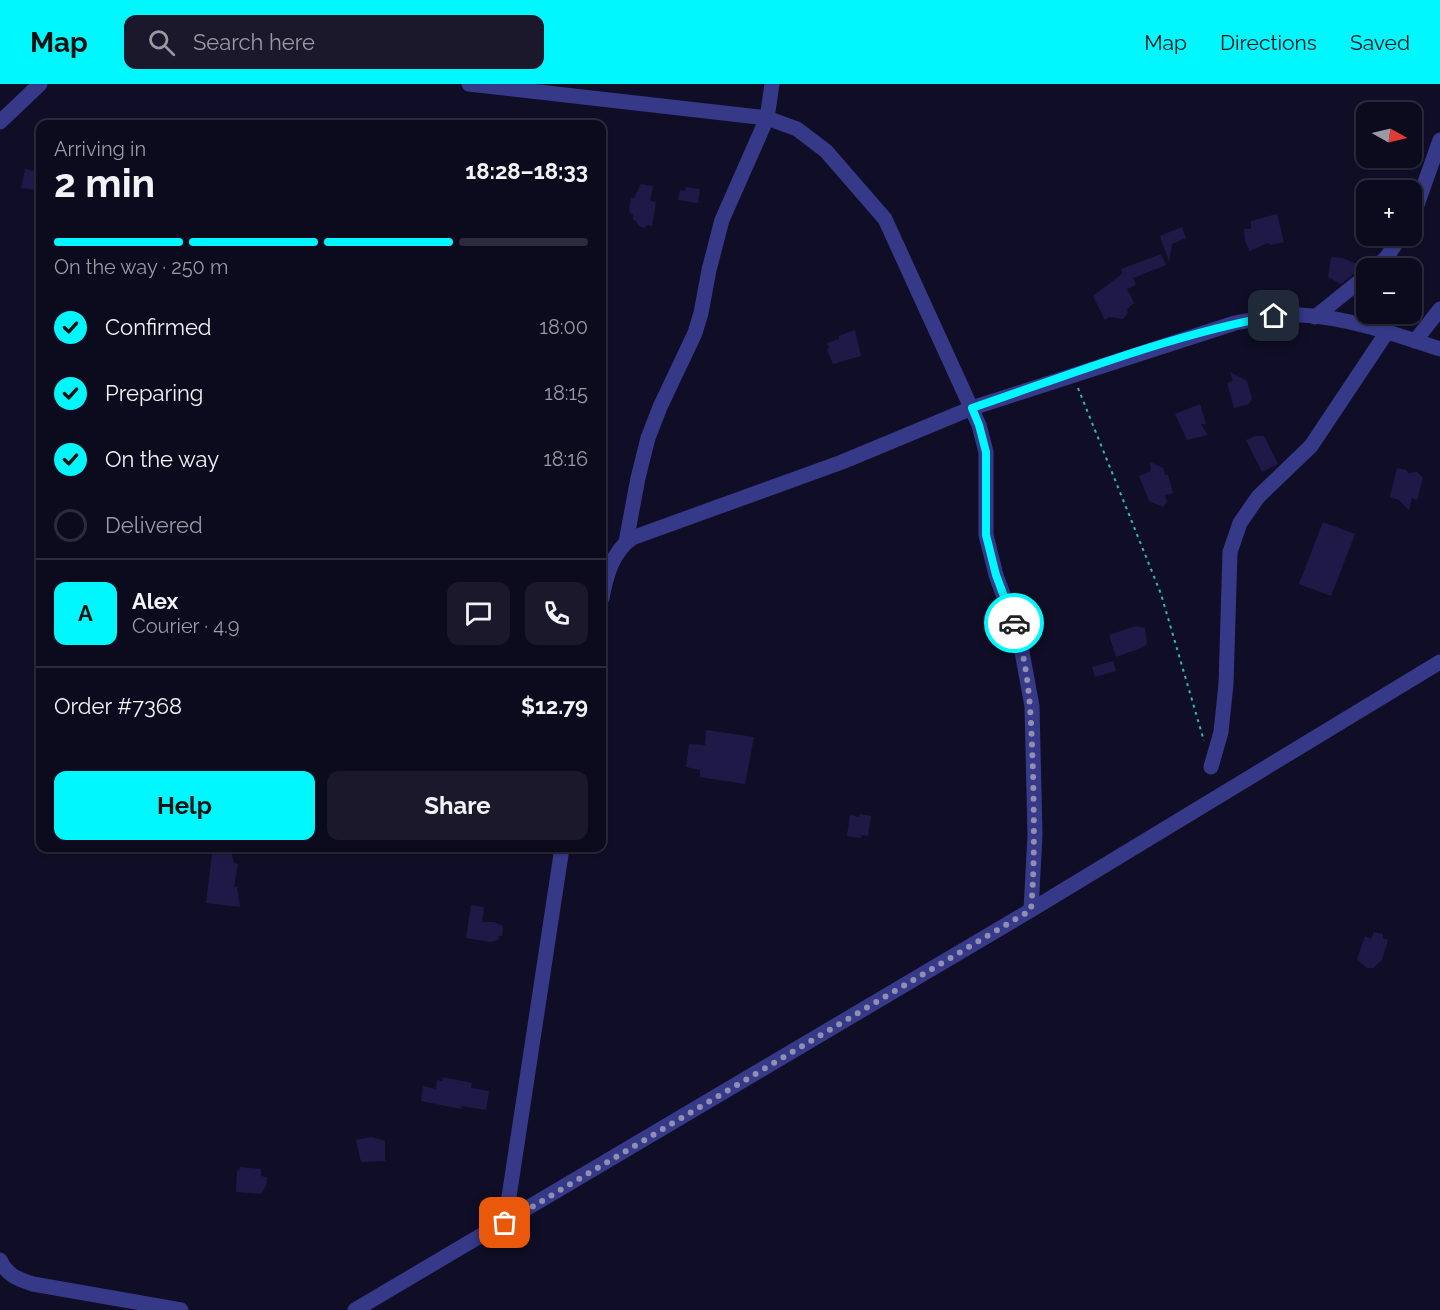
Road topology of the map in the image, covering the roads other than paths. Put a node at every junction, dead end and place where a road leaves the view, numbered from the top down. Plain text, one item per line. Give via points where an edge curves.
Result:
1 (40, 84) edge
2 (469, 84) edge
3 (772, 84) edge
4 (767, 118) junction
5 (0, 122) edge
6 (1440, 140) edge
7 (1422, 191) edge
8 (1356, 284) edge
9 (1440, 309) edge
10 (1315, 317) junction
11 (1387, 332) junction
12 (1415, 341) junction
13 (1440, 349) edge
14 (972, 408) junction
15 (626, 542) junction
16 (606, 584) edge
17 (1440, 662) edge
18 (1211, 767) road end
19 (561, 852) edge
20 (1031, 910) junction
21 (505, 1223) junction
22 (0, 1260) edge
23 (181, 1310) edge
24 (355, 1310) edge

1 - 5 street
2 - 4 street
3 - 4 street
4 - 14 street via 797,129 826,151 885,219
4 - 15 street via 722,220 701,313 648,438
6 - 7 street
8 - 10 street
9 - 12 street
10 - 11 street
10 - 14 street via 1274,316 1235,323
11 - 12 street
11 - 18 street via 1311,446 1258,497 1240,523 1230,552 1226,684 1221,732
12 - 13 street
14 - 15 street via 842,462
14 - 20 street via 986,452 986,535 1020,640 1032,706 1035,835
15 - 16 street via 612,563
17 - 20 street
19 - 21 street
20 - 21 street
21 - 24 street
22 - 23 street via 16,1279 33,1284

